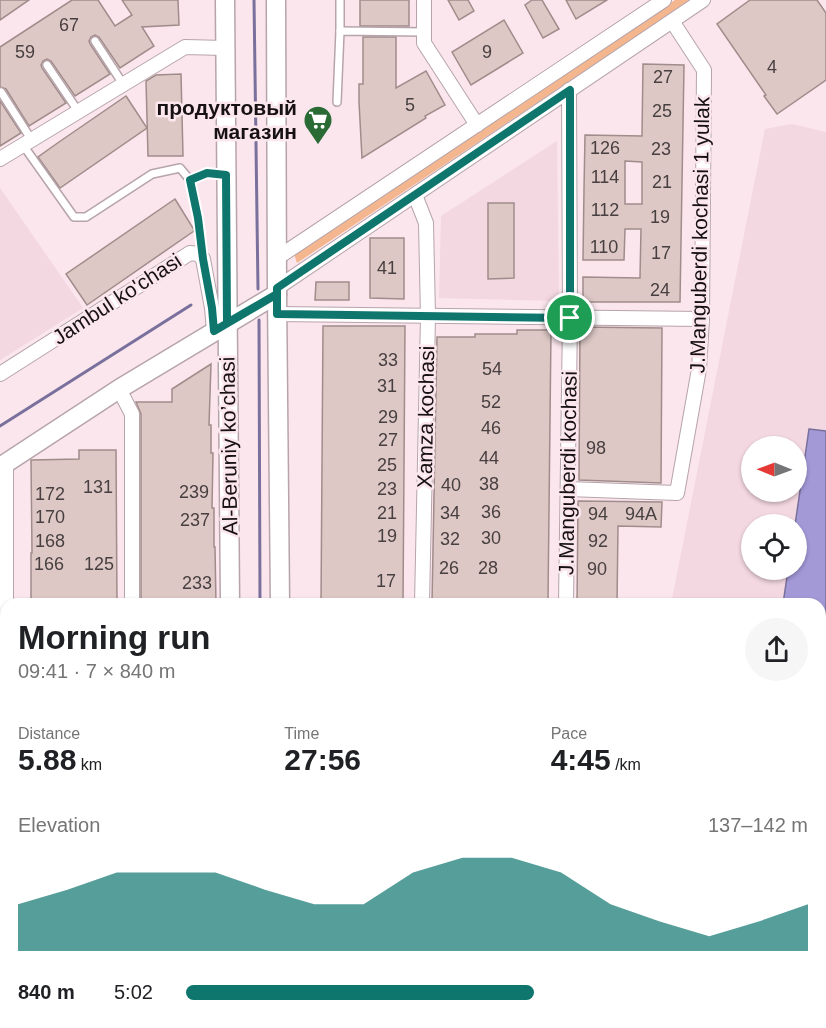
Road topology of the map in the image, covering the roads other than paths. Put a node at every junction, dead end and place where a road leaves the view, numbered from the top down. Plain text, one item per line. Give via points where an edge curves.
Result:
1 (225, 0) edge
2 (276, 0) edge
3 (340, 0) edge
4 (424, 0) edge
5 (664, 0) edge
6 (703, 0) edge
7 (672, 21) junction
8 (340, 31) junction
9 (424, 32) junction
10 (95, 41) dead end
11 (225, 48) junction
12 (48, 65) dead end
13 (123, 84) junction
14 (570, 90) junction
15 (2, 92) dead end
16 (337, 102) dead end
17 (78, 111) junction
18 (477, 125) junction
19 (27, 142) junction
20 (0, 159) edge
21 (226, 175) junction
22 (190, 180) junction
23 (416, 195) junction
24 (276, 258) junction
25 (203, 259) junction
26 (277, 291) junction
27 (277, 314) junction
28 (428, 316) junction
29 (570, 318) junction
30 (702, 319) junction
31 (221, 327) junction
32 (0, 374) edge
33 (119, 389) junction
34 (3, 464) edge
35 (568, 489) junction
36 (6, 598) edge
37 (132, 598) edge
38 (230, 598) edge
39 (280, 598) edge
40 (422, 598) edge
41 (566, 598) edge

1 - 11 main road, Al-Beruniy ko’chasi
2 - 24 main road
3 - 8 lane
4 - 9 street
5 - 18 street
6 - 7 street
7 - 14 street
7 - 30 street, J.Manguberdi kochasi 1 yulak via 704,70
8 - 9 lane
8 - 16 lane
9 - 18 street via 424,43
10 - 13 lane
11 - 13 street via 185,47
11 - 21 main road, Al-Beruniy ko’chasi
12 - 17 lane
13 - 17 street
14 - 23 street
14 - 29 street, J.Manguberdi kochasi
15 - 19 lane
17 - 19 street
18 - 24 street
19 - 20 street
19 - 22 lane via 74,217 86,218 152,174 180,168
21 - 22 lane via 207,173
21 - 31 main road, Al-Beruniy ko’chasi
22 - 25 lane
23 - 26 street
23 - 28 street, Xamza kochasi via 426,223
24 - 26 main road
25 - 31 street, Jambul ko'chasi via 212,308
25 - 32 street, Jambul ko'chasi via 190,253
26 - 27 main road
26 - 31 main road
27 - 28 street
27 - 39 main road
28 - 29 street
28 - 40 street, Xamza kochasi
29 - 30 street
29 - 35 street, J.Manguberdi kochasi
30 - 35 street, J.Manguberdi kochasi 1 yulak via 699,369 677,493
31 - 33 main road
31 - 38 main road, Al-Beruniy ko’chasi
33 - 34 main road
33 - 37 street via 132,414
34 - 36 street
35 - 41 street, J.Manguberdi kochasi

